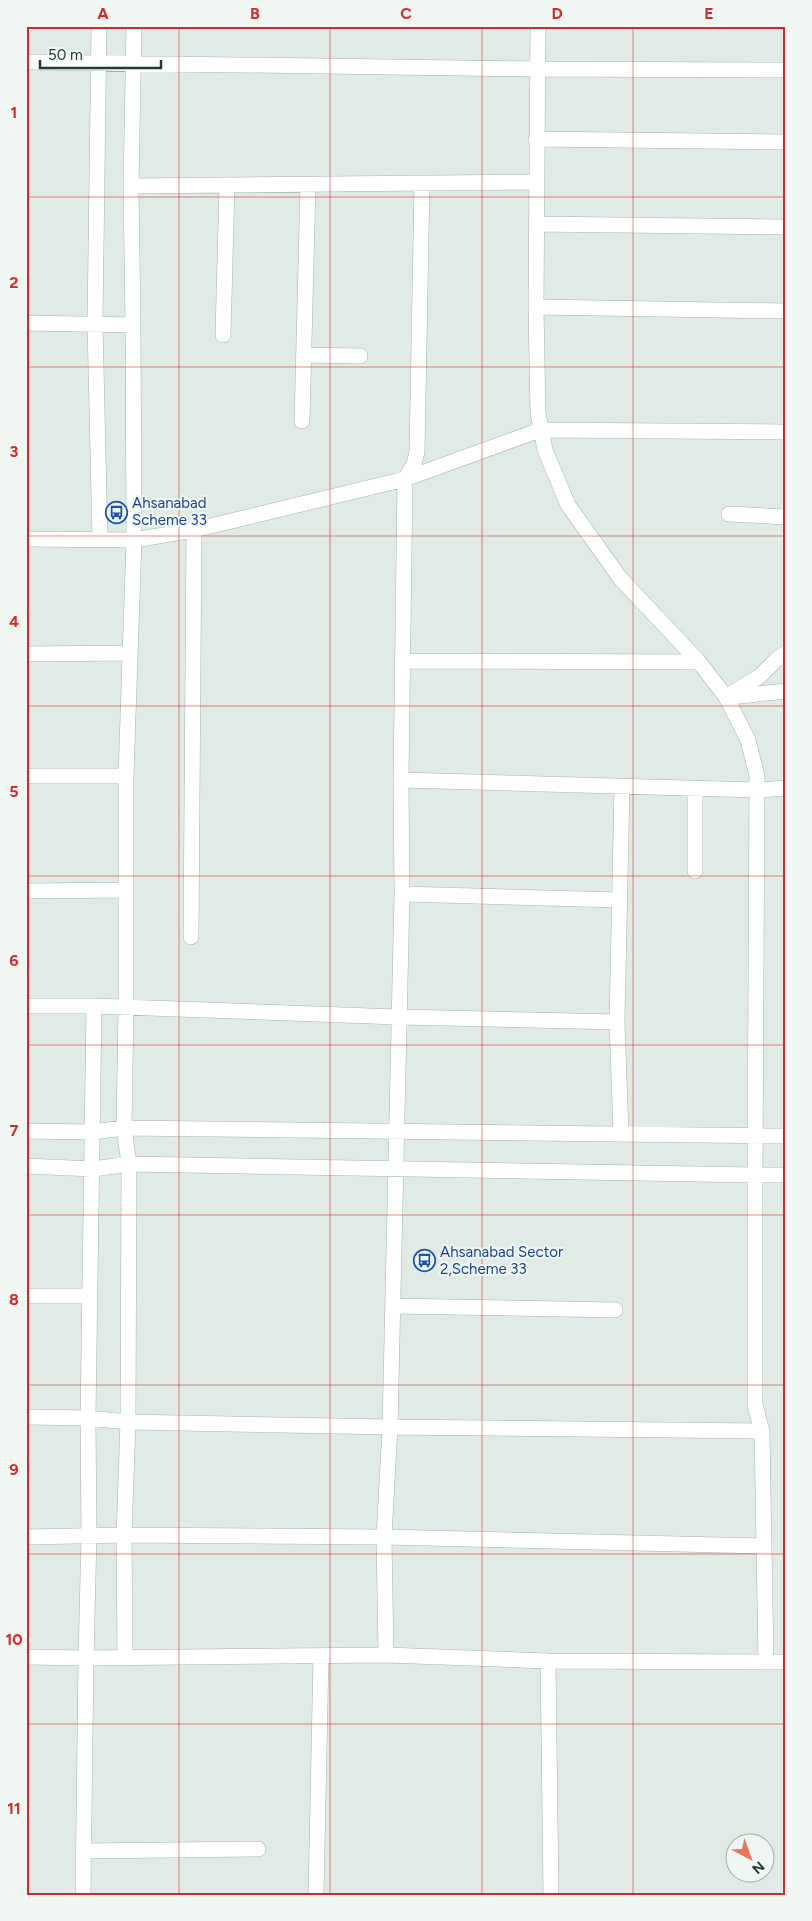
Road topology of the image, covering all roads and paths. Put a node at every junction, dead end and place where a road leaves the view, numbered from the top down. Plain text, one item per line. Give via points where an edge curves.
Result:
1 (99, 26) edge
2 (134, 26) edge
3 (538, 26) edge
4 (26, 62) edge
5 (99, 63) junction
6 (133, 63) junction
7 (537, 69) junction
8 (786, 70) edge
9 (536, 139) junction
10 (786, 142) edge
11 (536, 182) junction
12 (422, 184) junction
13 (227, 185) junction
14 (308, 185) junction
15 (130, 186) junction
16 (536, 224) junction
17 (786, 227) edge
18 (536, 307) junction
19 (786, 311) edge
20 (26, 324) edge
21 (96, 324) junction
22 (133, 325) junction
23 (223, 335) dead end
24 (304, 356) junction
25 (360, 356) dead end
26 (302, 420) dead end
27 (540, 430) junction
28 (786, 432) edge
29 (404, 479) junction
30 (729, 514) dead end
31 (786, 517) edge
32 (194, 530) junction
33 (26, 539) edge
34 (100, 539) junction
35 (134, 540) junction
36 (130, 653) junction
37 (786, 653) edge
38 (26, 654) edge
39 (402, 661) junction
40 (699, 662) junction
41 (786, 691) edge
42 (726, 697) junction
43 (26, 776) edge
44 (126, 776) junction
45 (401, 780) junction
46 (622, 786) junction
47 (695, 788) junction
48 (786, 788) edge
49 (757, 790) junction
50 (695, 871) dead end
51 (126, 890) junction
52 (26, 891) edge
53 (402, 894) junction
54 (619, 900) junction
55 (191, 937) dead end
56 (26, 1006) edge
57 (94, 1006) junction
58 (126, 1008) junction
59 (398, 1017) junction
60 (616, 1022) junction
61 (124, 1128) junction
62 (26, 1131) edge
63 (397, 1131) junction
64 (92, 1132) junction
65 (620, 1134) junction
66 (756, 1136) junction
67 (786, 1136) edge
68 (129, 1164) junction
69 (26, 1166) edge
70 (93, 1169) junction
71 (396, 1169) junction
72 (755, 1175) junction
73 (786, 1175) edge
74 (26, 1296) edge
75 (90, 1296) junction
76 (393, 1306) junction
77 (615, 1310) dead end
78 (26, 1417) edge
79 (88, 1418) junction
80 (128, 1422) junction
81 (390, 1427) junction
82 (762, 1431) junction
83 (124, 1535) junction
84 (89, 1536) junction
85 (26, 1537) edge
86 (384, 1537) junction
87 (764, 1546) junction
88 (386, 1655) junction
89 (321, 1656) junction
90 (26, 1657) edge
91 (125, 1657) junction
92 (86, 1658) junction
93 (548, 1661) junction
94 (766, 1662) junction
95 (786, 1662) edge
96 (258, 1849) dead end
97 (84, 1851) junction
98 (83, 1895) edge
99 (316, 1895) edge
100 (551, 1895) edge

1 - 5 street
2 - 6 street
3 - 7 street
4 - 5 street
5 - 6 street
5 - 21 street
6 - 7 street
6 - 15 street
7 - 8 street
7 - 9 street
9 - 10 street
9 - 11 street
11 - 12 street
11 - 16 street
12 - 14 street
12 - 29 street via 417,452 414,464
13 - 14 street
13 - 15 street
13 - 23 street
14 - 24 street
15 - 22 street
16 - 17 street
16 - 18 street
18 - 19 street
18 - 27 street
20 - 21 street
21 - 22 street
21 - 34 street
22 - 35 street
24 - 25 street
24 - 26 street
27 - 28 street
27 - 29 street
27 - 40 street via 568,505 620,578
29 - 32 street
29 - 39 street
30 - 31 street
32 - 35 street
32 - 55 street
33 - 34 street
34 - 35 street
35 - 36 street
36 - 38 street
36 - 44 street
37 - 42 street via 760,676
39 - 40 street
39 - 45 street
40 - 42 street
41 - 42 street
42 - 49 street via 748,740
43 - 44 street
44 - 51 street
45 - 46 street
45 - 53 street
46 - 47 street
46 - 54 street
47 - 49 street
47 - 50 street
48 - 49 street
49 - 66 street
51 - 52 street
51 - 58 street
53 - 54 street
53 - 59 street
54 - 60 street
56 - 57 street
57 - 58 street
57 - 64 street
58 - 59 street
58 - 61 street
59 - 60 street
59 - 63 street
60 - 65 street
61 - 63 street
61 - 64 street
61 - 68 street
62 - 64 street
63 - 65 street
63 - 71 street
64 - 70 street
65 - 66 street
66 - 67 street
66 - 72 street
68 - 70 street
68 - 71 street
68 - 80 street
69 - 70 street
70 - 75 street
71 - 72 street
71 - 76 street
72 - 73 street
72 - 82 street via 755,1405
74 - 75 street
75 - 79 street
76 - 77 street
76 - 81 street
78 - 79 street
79 - 80 street
79 - 84 street
80 - 81 street
80 - 83 street
81 - 82 street
81 - 86 street
82 - 87 street
83 - 84 street
83 - 86 street
83 - 91 street
84 - 85 street
84 - 92 street
86 - 87 street
86 - 88 street
87 - 94 street
88 - 89 street
88 - 93 street
89 - 91 street
89 - 99 street
90 - 92 street
91 - 92 street
92 - 97 street
93 - 94 street
93 - 100 street
94 - 95 street
96 - 97 street
97 - 98 street

